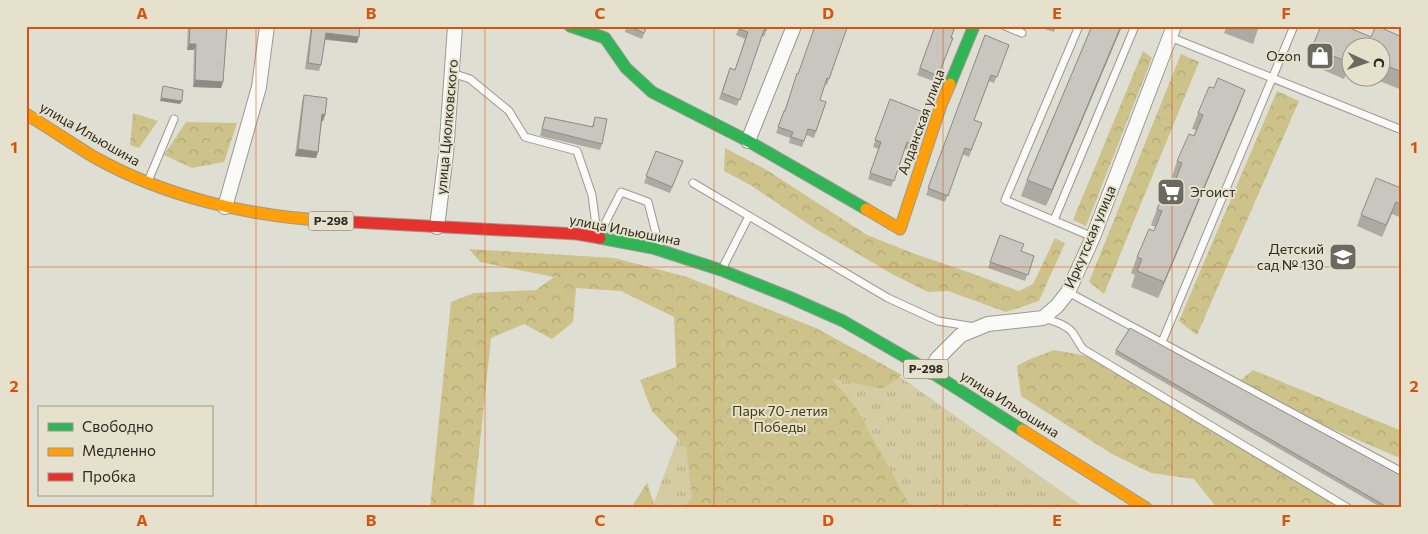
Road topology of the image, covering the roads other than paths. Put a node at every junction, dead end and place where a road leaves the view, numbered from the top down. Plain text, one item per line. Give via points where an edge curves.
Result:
1 (266, 26) edge
2 (455, 26) edge
3 (570, 26) edge
4 (794, 26) edge
5 (974, 26) edge
6 (1005, 26) edge
7 (1079, 26) edge
8 (1135, 26) edge
9 (1294, 26) edge
10 (607, 32) edge
11 (1172, 32) edge
12 (1022, 33) dead end
13 (452, 73) junction
14 (1273, 77) junction
15 (26, 114) edge
16 (174, 119) dead end
17 (1402, 130) edge
18 (748, 141) junction
19 (147, 182) junction
20 (693, 184) dead end
21 (225, 207) junction
22 (749, 216) junction
23 (1054, 220) junction
24 (437, 227) junction
25 (1092, 236) junction
26 (598, 238) junction
27 (660, 250) junction
28 (721, 270) junction
29 (1068, 292) junction
30 (1043, 318) junction
31 (978, 327) junction
32 (1162, 342) junction
33 (931, 372) junction
34 (1402, 472) edge
35 (1146, 508) edge
36 (1348, 508) edge

1 - 21 street via 259,88
2 - 13 street, улица Циолковского
3 - 10 main road
4 - 18 street
5 - 18 main road, Алданская улица via 941,105 900,228
6 - 12 lane
7 - 23 lane via 1006,200
8 - 23 lane
9 - 14 lane
10 - 18 main road via 626,68 652,92
11 - 14 lane
11 - 25 street, Иркутская улица
13 - 24 street, улица Циолковского
13 - 26 lane via 470,79 509,110 525,137 577,151 592,195
14 - 17 lane
14 - 32 lane
15 - 19 main road, улица Ильюшина / Р-298 via 95,157
16 - 19 lane
19 - 21 main road, улица Ильюшина / Р-298
20 - 22 lane
21 - 24 main road, улица Ильюшина / Р-298 via 316,220
22 - 28 lane
22 - 31 lane via 888,298 938,321
23 - 25 lane
24 - 26 main road, улица Ильюшина / Р-298 via 577,234
25 - 29 street, Иркутская улица
26 - 27 main road, улица Ильюшина / Р-298
26 - 27 lane via 621,192 648,202
27 - 28 main road, улица Ильюшина / Р-298
28 - 33 main road, улица Ильюшина / Р-298 via 844,321
29 - 30 street, Иркутская улица
29 - 32 lane
30 - 31 street
30 - 36 lane via 1063,325 1073,333 1083,350
31 - 33 street via 961,335 937,359
32 - 34 lane
33 - 35 main road, улица Ильюшина / Р-298

